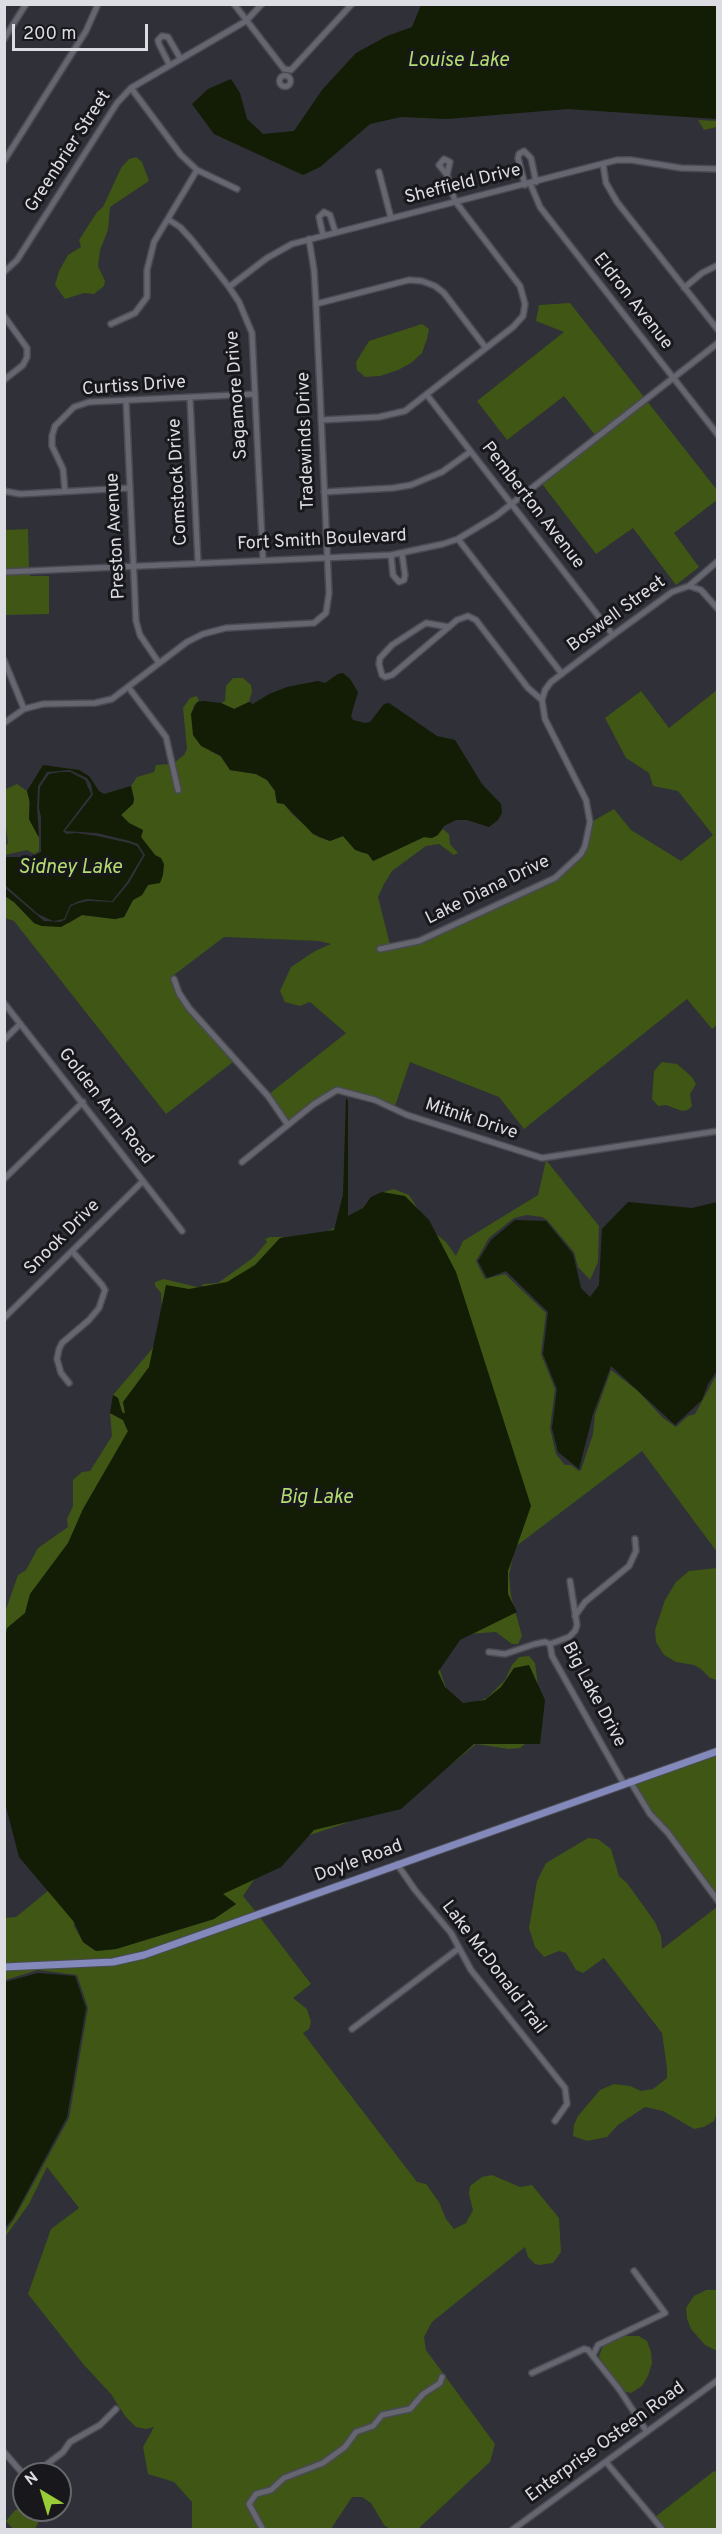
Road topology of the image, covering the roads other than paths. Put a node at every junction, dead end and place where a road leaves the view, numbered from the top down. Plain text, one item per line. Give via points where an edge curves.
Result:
1 (26, 4) edge
2 (98, 4) edge
3 (234, 4) edge
4 (262, 4) edge
5 (352, 4) edge
6 (246, 21) junction
7 (4, 39) edge
8 (180, 58) junction
9 (169, 64) junction
10 (131, 88) junction
11 (4, 160) edge
12 (603, 164) junction
13 (198, 170) junction
14 (717, 171) edge
15 (379, 172) dead end
16 (447, 175) dead end
17 (530, 184) junction
18 (237, 189) dead end
19 (455, 201) junction
20 (391, 218) junction
21 (169, 220) junction
22 (335, 231) junction
23 (323, 235) junction
24 (309, 239) junction
25 (717, 265) edge
26 (4, 272) edge
27 (229, 287) junction
28 (684, 288) junction
29 (316, 304) junction
30 (4, 316) edge
31 (111, 324) dead end
32 (717, 330) edge
33 (717, 343) edge
34 (486, 348) junction
35 (672, 378) junction
36 (4, 380) edge
37 (255, 394) junction
38 (427, 395) junction
39 (190, 398) junction
40 (126, 400) junction
41 (321, 420) junction
42 (716, 430) edge
43 (470, 452) junction
44 (130, 488) junction
45 (4, 491) edge
46 (65, 491) junction
47 (324, 492) junction
48 (512, 504) junction
49 (458, 539) junction
50 (402, 554) junction
51 (391, 555) junction
52 (327, 558) junction
53 (263, 560) junction
54 (717, 561) edge
55 (198, 563) junction
56 (134, 566) junction
57 (4, 572) edge
58 (689, 586) junction
59 (717, 609) edge
60 (449, 627) junction
61 (613, 635) junction
62 (4, 660) edge
63 (159, 663) junction
64 (562, 674) junction
65 (129, 688) junction
66 (542, 700) junction
67 (24, 709) junction
68 (4, 723) edge
69 (178, 790) dead end
70 (380, 949) dead end
71 (174, 979) dead end
72 (4, 1003) edge
73 (20, 1024) junction
74 (4, 1040) edge
75 (83, 1102) junction
76 (288, 1125) junction
77 (717, 1131) edge
78 (242, 1162) dead end
79 (4, 1179) edge
80 (143, 1180) junction
81 (182, 1231) dead end
82 (72, 1251) junction
83 (4, 1318) edge
84 (69, 1383) dead end
85 (635, 1539) dead end
86 (570, 1581) dead end
87 (575, 1616) junction
88 (550, 1644) junction
89 (489, 1652) dead end
90 (717, 1751) edge
91 (627, 1783) junction
92 (397, 1864) junction
93 (717, 1901) edge
94 (458, 1950) junction
95 (4, 1967) edge
96 (352, 2029) dead end
97 (555, 2121) dead end
98 (634, 2271) dead end
99 (593, 2355) junction
100 (532, 2373) dead end
101 (442, 2378) dead end
102 (717, 2380) edge
103 (116, 2409) dead end
104 (646, 2432) junction
105 (50, 2462) edge
106 (606, 2462) junction
107 (263, 2529) edge
108 (512, 2529) edge
109 (663, 2529) edge

1 - 7 street
2 - 11 street via 86,31
3 - 6 street
4 - 6 street, Greenbrier Street
5 - 6 street via 299,63 286,71
6 - 8 street, Greenbrier Street
8 - 9 street, Greenbrier Street
8 - 9 street via 168,37 162,36 158,40
9 - 10 street, Greenbrier Street
10 - 13 street
10 - 26 street, Greenbrier Street via 117,103 17,260
12 - 14 street, Sheffield Drive via 632,160
12 - 17 street, Sheffield Drive
12 - 28 street via 606,183 618,202
13 - 18 street
13 - 21 street
15 - 20 street
16 - 19 street
17 - 17 street via 531,158 524,151 518,158
17 - 19 street, Sheffield Drive
17 - 35 street, Eldron Avenue via 540,207
19 - 20 street, Sheffield Drive
19 - 34 street via 524,296 523,316
20 - 22 street, Sheffield Drive
21 - 27 street, Sagamore Drive via 192,240
21 - 31 street via 154,242 147,270 147,297 135,313
22 - 23 street, Sheffield Drive
22 - 23 street via 330,214 324,212 319,217
23 - 24 street, Sheffield Drive
24 - 27 street, Sheffield Drive via 280,249
24 - 29 street, Tradewinds Drive
25 - 28 street
27 - 37 street, Sagamore Drive via 252,333
28 - 32 street
29 - 34 street via 409,280 422,281 444,293
29 - 41 street, Tradewinds Drive
30 - 36 street via 27,348 27,357
33 - 35 street, Fort Smith Boulevard
34 - 38 street
35 - 42 street, Eldron Avenue
35 - 48 street, Fort Smith Boulevard
37 - 39 street, Curtiss Drive
37 - 53 street, Sagamore Drive
38 - 41 street via 392,415
38 - 43 street, Pemberton Avenue
39 - 40 street, Curtiss Drive
39 - 55 street, Comstock Drive
40 - 44 street, Preston Avenue
40 - 46 street, Curtiss Drive via 74,407 55,426 52,446 63,470
41 - 47 street, Tradewinds Drive
43 - 47 street via 442,472 411,485
43 - 48 street, Pemberton Avenue
44 - 46 street
44 - 56 street, Preston Avenue
45 - 46 street
47 - 52 street, Tradewinds Drive
48 - 49 street, Fort Smith Boulevard
48 - 61 street, Pemberton Avenue
49 - 50 street, Fort Smith Boulevard
49 - 64 street
50 - 51 street, Fort Smith Boulevard
50 - 51 street via 405,575 399,582 393,575
51 - 52 street, Fort Smith Boulevard
52 - 53 street, Fort Smith Boulevard
52 - 63 street, Tradewinds Drive via 328,607 322,619 314,624 226,628 188,642
53 - 55 street, Fort Smith Boulevard
54 - 58 street, Boswell Street
55 - 56 street, Fort Smith Boulevard
56 - 57 street, Fort Smith Boulevard
56 - 63 street, Preston Avenue via 136,621 140,635
58 - 59 street via 701,590
58 - 61 street, Boswell Street via 672,592
60 - 60 street via 392,675 382,675 380,658 392,645 426,623
60 - 66 street via 464,616 476,620 528,688
61 - 64 street, Boswell Street
62 - 67 street
63 - 65 street, Tradewinds Drive
64 - 66 street, Boswell Street via 551,682
65 - 67 street, Tradewinds Drive via 112,699 95,703 43,704
65 - 69 street via 167,739
66 - 70 street, Lake Diana Drive via 545,720 586,800 590,822 581,854 555,878 419,941
67 - 68 street, Tradewinds Drive
71 - 76 street via 189,1008 268,1096
72 - 73 street, Golden Arm Road
73 - 74 street
73 - 75 street, Golden Arm Road
75 - 79 street
75 - 80 street, Golden Arm Road
76 - 77 street, Mitnik Drive via 338,1090 542,1158
76 - 78 street, Mitnik Drive
80 - 81 street, Golden Arm Road
80 - 82 street, Snook Drive
82 - 83 street, Snook Drive
82 - 84 street via 105,1290 99,1308 59,1349 61,1373
85 - 87 street via 633,1561 585,1602
86 - 87 street
87 - 88 street via 573,1635
88 - 89 street, Big Lake Drive via 535,1644 505,1654
88 - 91 street, Big Lake Drive via 552,1656
90 - 91 main road, Doyle Road
91 - 92 main road, Doyle Road
91 - 93 street, Big Lake Drive
92 - 94 street, Lake McDonald Trail via 451,1933
92 - 95 main road, Doyle Road via 144,1955 113,1962
94 - 96 street
94 - 97 street, Lake McDonald Trail via 565,2088 567,2104
98 - 99 street via 665,2313 598,2345
99 - 100 street via 584,2349
99 - 104 street
101 - 107 street via 410,2409 382,2415 323,2463 256,2494 249,2504
102 - 104 street, Enterprise Osteen Road
103 - 105 street
104 - 106 street, Enterprise Osteen Road
106 - 108 street, Enterprise Osteen Road
106 - 109 street

